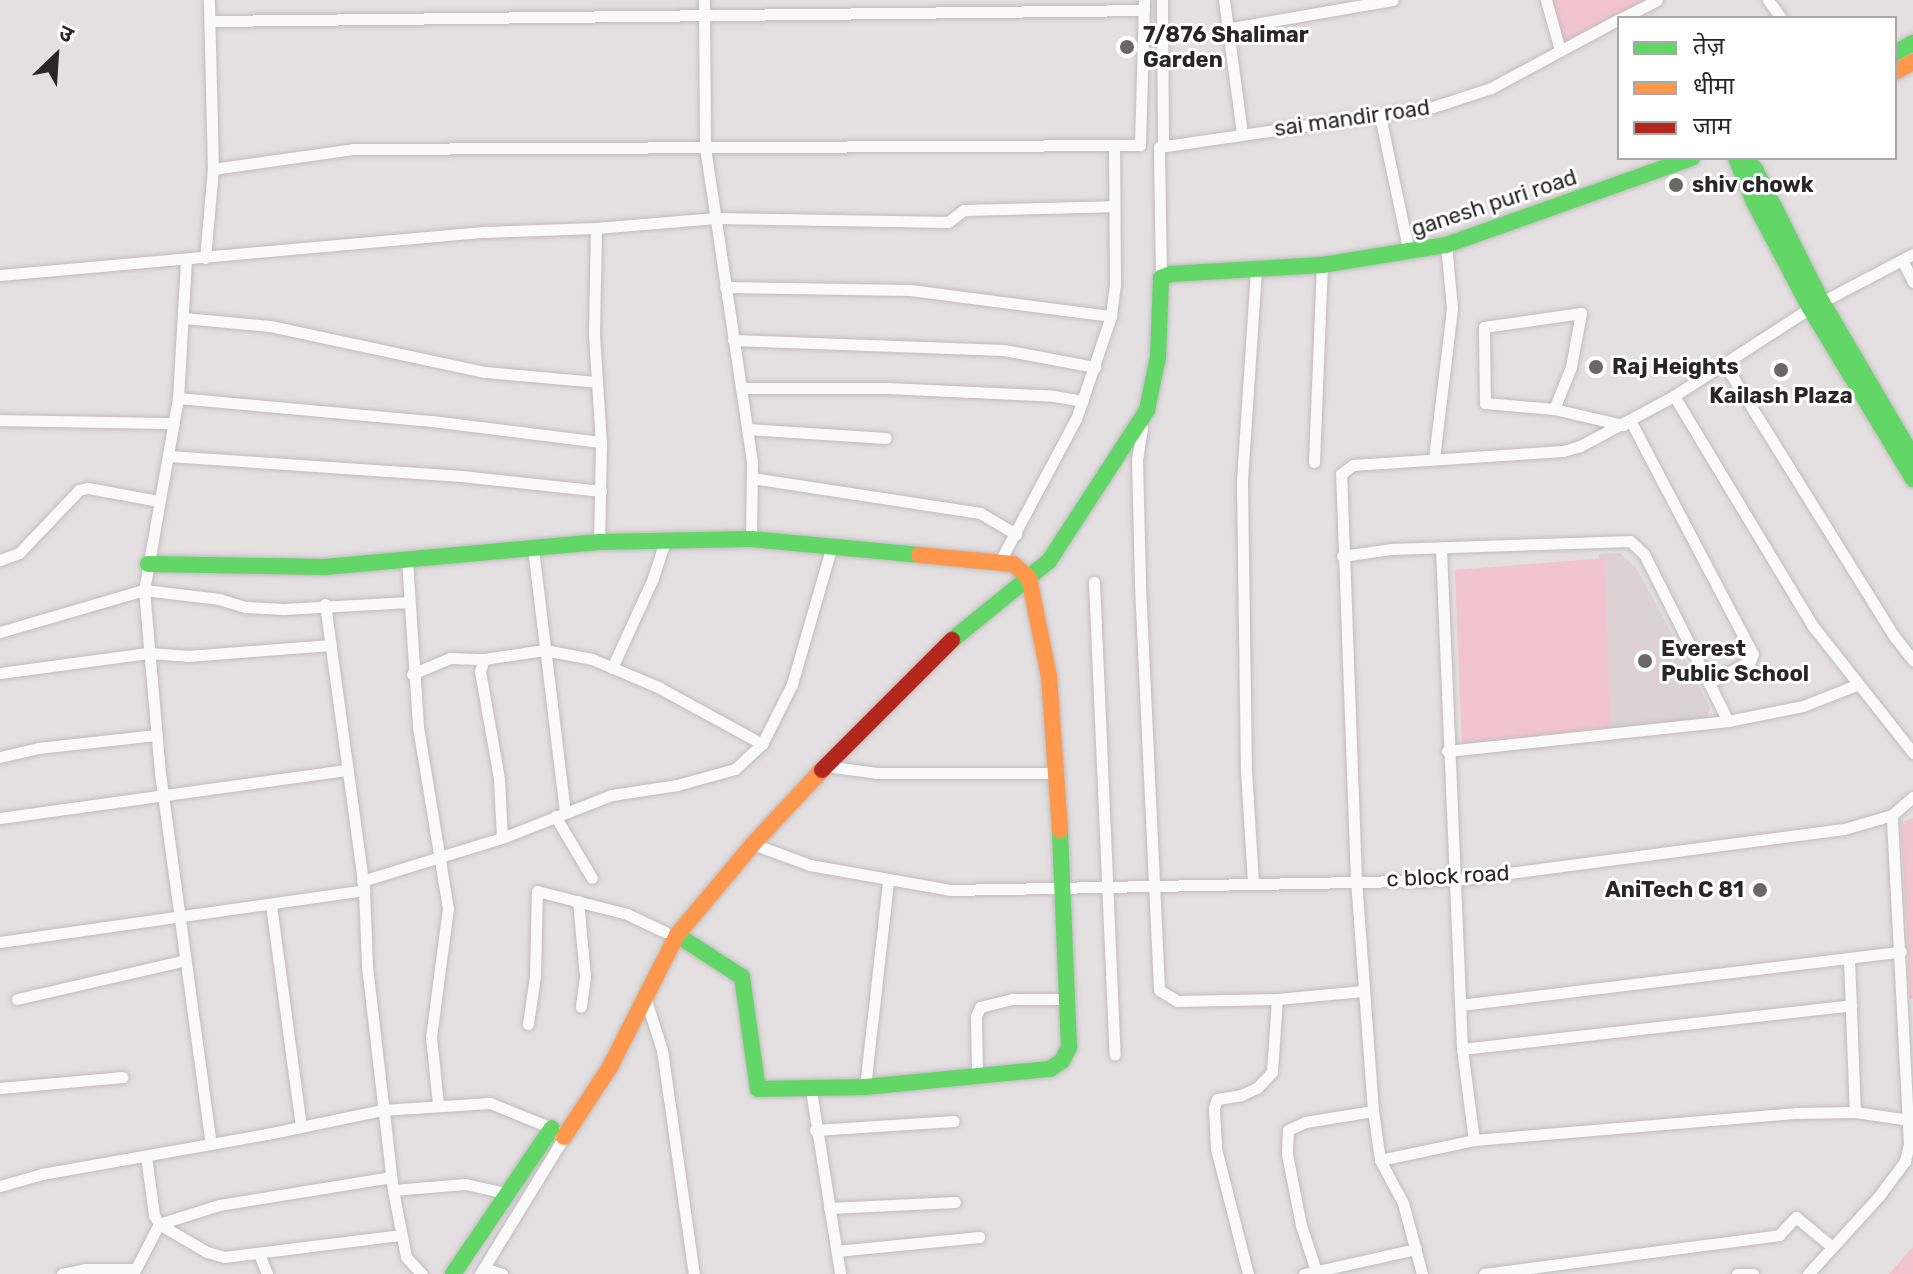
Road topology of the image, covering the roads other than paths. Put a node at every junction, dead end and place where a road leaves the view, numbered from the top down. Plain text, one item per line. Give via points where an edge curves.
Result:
1 (209, 0) edge
2 (1162, 0) edge
3 (1224, 0) edge
4 (1326, 0) edge
5 (1392, 0) edge
6 (1546, 0) edge
7 (1657, 0) edge
8 (1094, 5) edge
9 (1144, 5) edge
10 (704, 6) edge
11 (1327, 13) junction
12 (1626, 16) edge
13 (210, 21) junction
14 (1617, 21) edge
15 (1226, 29) junction
16 (1560, 50) junction
17 (1380, 116) junction
18 (1242, 133) junction
19 (1114, 145) junction
20 (1163, 145) junction
21 (705, 147) junction
22 (1686, 160) edge
23 (1737, 160) edge
24 (1745, 160) edge
25 (213, 169) junction
26 (1114, 206) junction
27 (716, 218) junction
28 (596, 228) junction
29 (1446, 245) junction
30 (1409, 253) junction
31 (1907, 257) edge
32 (205, 258) junction
33 (186, 260) junction
34 (1322, 265) junction
35 (1256, 269) junction
36 (0, 275) edge
37 (1161, 278) junction
38 (1913, 282) edge
39 (725, 287) junction
40 (1816, 305) junction
41 (1111, 316) junction
42 (184, 318) junction
43 (733, 340) junction
44 (1724, 363) junction
45 (1095, 367) junction
46 (596, 382) junction
47 (741, 388) junction
48 (1674, 396) junction
49 (178, 398) junction
50 (1083, 401) junction
51 (1554, 409) junction
52 (1147, 410) junction
53 (0, 420) edge
54 (174, 423) junction
55 (1627, 424) junction
56 (747, 429) junction
57 (886, 438) dead end
58 (601, 442) junction
59 (169, 456) junction
60 (1913, 457) edge
61 (1434, 459) junction
62 (1314, 462) dead end
63 (752, 478) junction
64 (1913, 479) edge
65 (601, 491) junction
66 (158, 501) junction
67 (1016, 534) junction
68 (751, 539) junction
69 (665, 541) junction
70 (599, 542) junction
71 (832, 545) junction
72 (533, 548) junction
73 (1441, 548) junction
74 (1342, 556) junction
75 (0, 560) edge
76 (407, 560) junction
77 (1006, 563) junction
78 (148, 564) junction
79 (1029, 578) junction
80 (1094, 582) dead end
81 (144, 590) junction
82 (409, 602) junction
83 (325, 604) junction
84 (0, 632) edge
85 (331, 645) junction
86 (544, 650) junction
87 (148, 653) junction
88 (484, 659) junction
89 (1913, 660) edge
90 (612, 668) junction
91 (0, 673) edge
92 (412, 674) junction
93 (1709, 683) junction
94 (1856, 685) junction
95 (1728, 721) junction
96 (156, 735) junction
97 (762, 744) junction
98 (1447, 751) junction
99 (1913, 753) edge
100 (0, 757) edge
101 (826, 766) junction
102 (348, 770) junction
103 (1055, 773) junction
104 (1913, 797) edge
105 (164, 798) junction
106 (560, 814) junction
107 (1892, 815) junction
108 (0, 818) edge
109 (502, 838) junction
110 (753, 844) junction
111 (439, 859) junction
112 (592, 878) dead end
113 (1356, 880) junction
114 (1456, 880) junction
115 (888, 881) junction
116 (1253, 882) junction
117 (1155, 884) junction
118 (363, 885) junction
119 (1111, 886) junction
120 (1064, 887) junction
121 (578, 901) junction
122 (271, 905) junction
123 (181, 917) junction
124 (671, 933) junction
125 (1, 938) edge
126 (1901, 952) junction
127 (1849, 959) junction
128 (186, 960) junction
129 (1363, 991) junction
130 (645, 997) junction
131 (1908, 998) edge
132 (17, 999) dead end
133 (1066, 999) junction
134 (1277, 999) junction
135 (1460, 1005) junction
136 (1852, 1005) junction
137 (581, 1007) dead end
138 (528, 1024) dead end
139 (1462, 1049) junction
140 (1115, 1055) dead end
141 (123, 1077) dead end
142 (977, 1077) junction
143 (865, 1087) junction
144 (0, 1088) edge
145 (811, 1090) junction
146 (438, 1104) junction
147 (382, 1110) junction
148 (1373, 1111) junction
149 (1855, 1112) junction
150 (1910, 1120) junction
151 (954, 1121) dead end
152 (301, 1127) junction
153 (815, 1130) junction
154 (558, 1132) junction
155 (1474, 1140) junction
156 (211, 1144) junction
157 (146, 1156) junction
158 (1380, 1160) junction
159 (391, 1177) junction
160 (0, 1186) edge
161 (393, 1190) junction
162 (506, 1193) junction
163 (955, 1202) dead end
164 (829, 1208) junction
165 (159, 1224) junction
166 (400, 1235) junction
167 (979, 1237) dead end
168 (1832, 1247) junction
169 (1416, 1249) junction
170 (837, 1251) junction
171 (259, 1254) junction
172 (134, 1271) edge
173 (482, 1271) edge
174 (419, 1273) edge
175 (1312, 1273) edge
176 (62, 1274) edge
177 (267, 1274) edge
178 (453, 1274) edge
179 (502, 1274) edge
180 (694, 1274) edge
181 (840, 1274) edge
182 (1248, 1274) edge
183 (1422, 1274) edge
184 (1484, 1274) edge
185 (1737, 1274) edge
186 (1753, 1274) edge
187 (1808, 1274) edge

1 - 13 street
2 - 20 street
3 - 15 street
4 - 11 street
5 - 11 street
6 - 16 street
7 - 12 street, sai mandir road
8 - 9 street
8 - 10 street
9 - 19 street via 1140,145
10 - 13 street
10 - 21 street
11 - 15 street
13 - 25 street
14 - 16 street, sai mandir road
15 - 18 street
16 - 17 street, sai mandir road via 1491,88 1433,107
17 - 18 street, sai mandir road
17 - 30 street
18 - 20 street, sai mandir road
19 - 21 street
19 - 26 street
20 - 37 street
21 - 25 street via 353,149
21 - 27 street
22 - 29 street, ganesh puri road
23 - 40 street via 1754,202
24 - 40 street via 1755,169
25 - 32 street
26 - 27 street via 964,210 948,222
26 - 41 street
27 - 28 street
27 - 39 street
28 - 32 street via 486,232
28 - 46 street
29 - 30 street, ganesh puri road
29 - 61 street via 1452,308
30 - 34 street, ganesh puri road
31 - 38 street
31 - 40 street
32 - 33 street
33 - 36 street
33 - 42 street
34 - 35 street, ganesh puri road
34 - 62 street
35 - 37 street, ganesh puri road
35 - 116 street via 1242,480
37 - 52 street via 1158,357
39 - 41 street via 910,290
39 - 43 street
40 - 44 street
40 - 60 street
40 - 64 street
41 - 45 street
42 - 46 street via 270,326 485,372
42 - 49 street
43 - 45 street via 1004,350
43 - 47 street
44 - 48 street
44 - 89 street
45 - 50 street
46 - 58 street
47 - 50 street via 887,388
47 - 56 street
48 - 55 street
48 - 94 street via 1812,625
49 - 54 street
49 - 58 street
50 - 67 street
51 - 51 street via 1571,367 1581,313 1484,327 1485,403
51 - 55 street
52 - 79 street via 1049,561
52 - 117 street via 1137,459
53 - 54 street
54 - 59 street
55 - 61 street via 1563,451
55 - 93 street via 1753,654 1750,661
56 - 57 street
56 - 63 street
58 - 65 street
59 - 65 street
59 - 66 street
61 - 74 street via 1345,469 1340,482
63 - 67 street via 980,513
63 - 68 street
65 - 70 street
66 - 75 street via 79,490 19,553
66 - 78 street
67 - 77 street
68 - 69 street
68 - 71 street
69 - 70 street
69 - 90 street
70 - 72 street
71 - 77 street
71 - 97 street via 792,684
72 - 76 street
72 - 86 street
73 - 74 street
73 - 93 street via 1630,541 1644,554
73 - 98 street
74 - 113 street
76 - 78 street via 325,567
76 - 82 street
77 - 79 street
78 - 81 street
79 - 101 street via 940,650
79 - 103 street via 1049,676
80 - 119 street
81 - 83 street via 246,607
81 - 84 street
81 - 87 street
82 - 83 street
82 - 92 street
83 - 85 street
85 - 87 street via 187,656
85 - 102 street
86 - 88 street
86 - 90 street
86 - 106 street
87 - 91 street
87 - 96 street
88 - 92 street via 450,658
88 - 109 street via 480,671 499,779
90 - 97 street
92 - 111 street
93 - 95 street
94 - 95 street via 1803,706
94 - 99 street
95 - 98 street
96 - 100 street
96 - 105 street
97 - 106 street via 735,769 612,795
98 - 114 street
101 - 103 street via 877,773
101 - 110 street
102 - 105 street
102 - 118 street
103 - 120 street
104 - 107 street, c block road
105 - 108 street
105 - 123 street
106 - 109 street
106 - 112 street
107 - 114 street, c block road via 1844,829
107 - 126 street
109 - 111 street
110 - 115 street, c block road via 810,865
110 - 124 street
111 - 118 street
111 - 146 street via 448,908 431,1037
113 - 114 street, c block road
113 - 116 street, c block road
113 - 129 street
114 - 135 street
115 - 120 street, c block road via 973,891
115 - 143 street
116 - 117 street, c block road
117 - 119 street, c block road
117 - 134 street via 1157,981 1166,997
118 - 122 street
118 - 147 street
119 - 120 street, c block road
119 - 140 street
120 - 133 street
121 - 124 street
121 - 137 street via 585,977
121 - 138 street via 536,892 535,976
122 - 123 street
122 - 152 street
123 - 125 street
123 - 128 street
124 - 130 street
124 - 145 street via 742,977 758,1089
126 - 127 street
126 - 131 street
127 - 135 street
127 - 136 street
128 - 132 street
128 - 156 street
129 - 134 street
129 - 148 street
130 - 154 street via 610,1067
130 - 180 street via 662,1050
131 - 150 street
133 - 142 street via 1069,1047 1062,1061 1050,1069
133 - 142 street via 1013,999 980,1007
134 - 182 street via 1272,1072 1250,1091 1217,1099 1214,1108 1216,1148
135 - 139 street
136 - 139 street
136 - 149 street
139 - 155 street
141 - 144 street
142 - 143 street
143 - 145 street
145 - 153 street
146 - 147 street
146 - 154 street via 490,1103
147 - 152 street
147 - 159 street
148 - 158 street
148 - 175 street via 1305,1122 1288,1130 1287,1154
149 - 150 street
149 - 155 street
150 - 168 street via 1905,1161
151 - 153 street
152 - 156 street
153 - 164 street
154 - 162 street
154 - 173 street
155 - 158 street
156 - 157 street
157 - 160 street
157 - 165 street
158 - 169 street via 1403,1203
159 - 161 street
159 - 165 street via 219,1205
161 - 162 street via 465,1184
161 - 166 street
162 - 178 street
163 - 164 street
164 - 170 street
165 - 171 street via 207,1252 224,1257
165 - 172 street
166 - 171 street
166 - 174 street via 406,1257
167 - 170 street
168 - 184 street via 1796,1217 1779,1235
168 - 187 street
169 - 175 street
169 - 183 street
170 - 181 street
171 - 177 street
172 - 176 street via 85,1269
173 - 179 street
185 - 186 street

